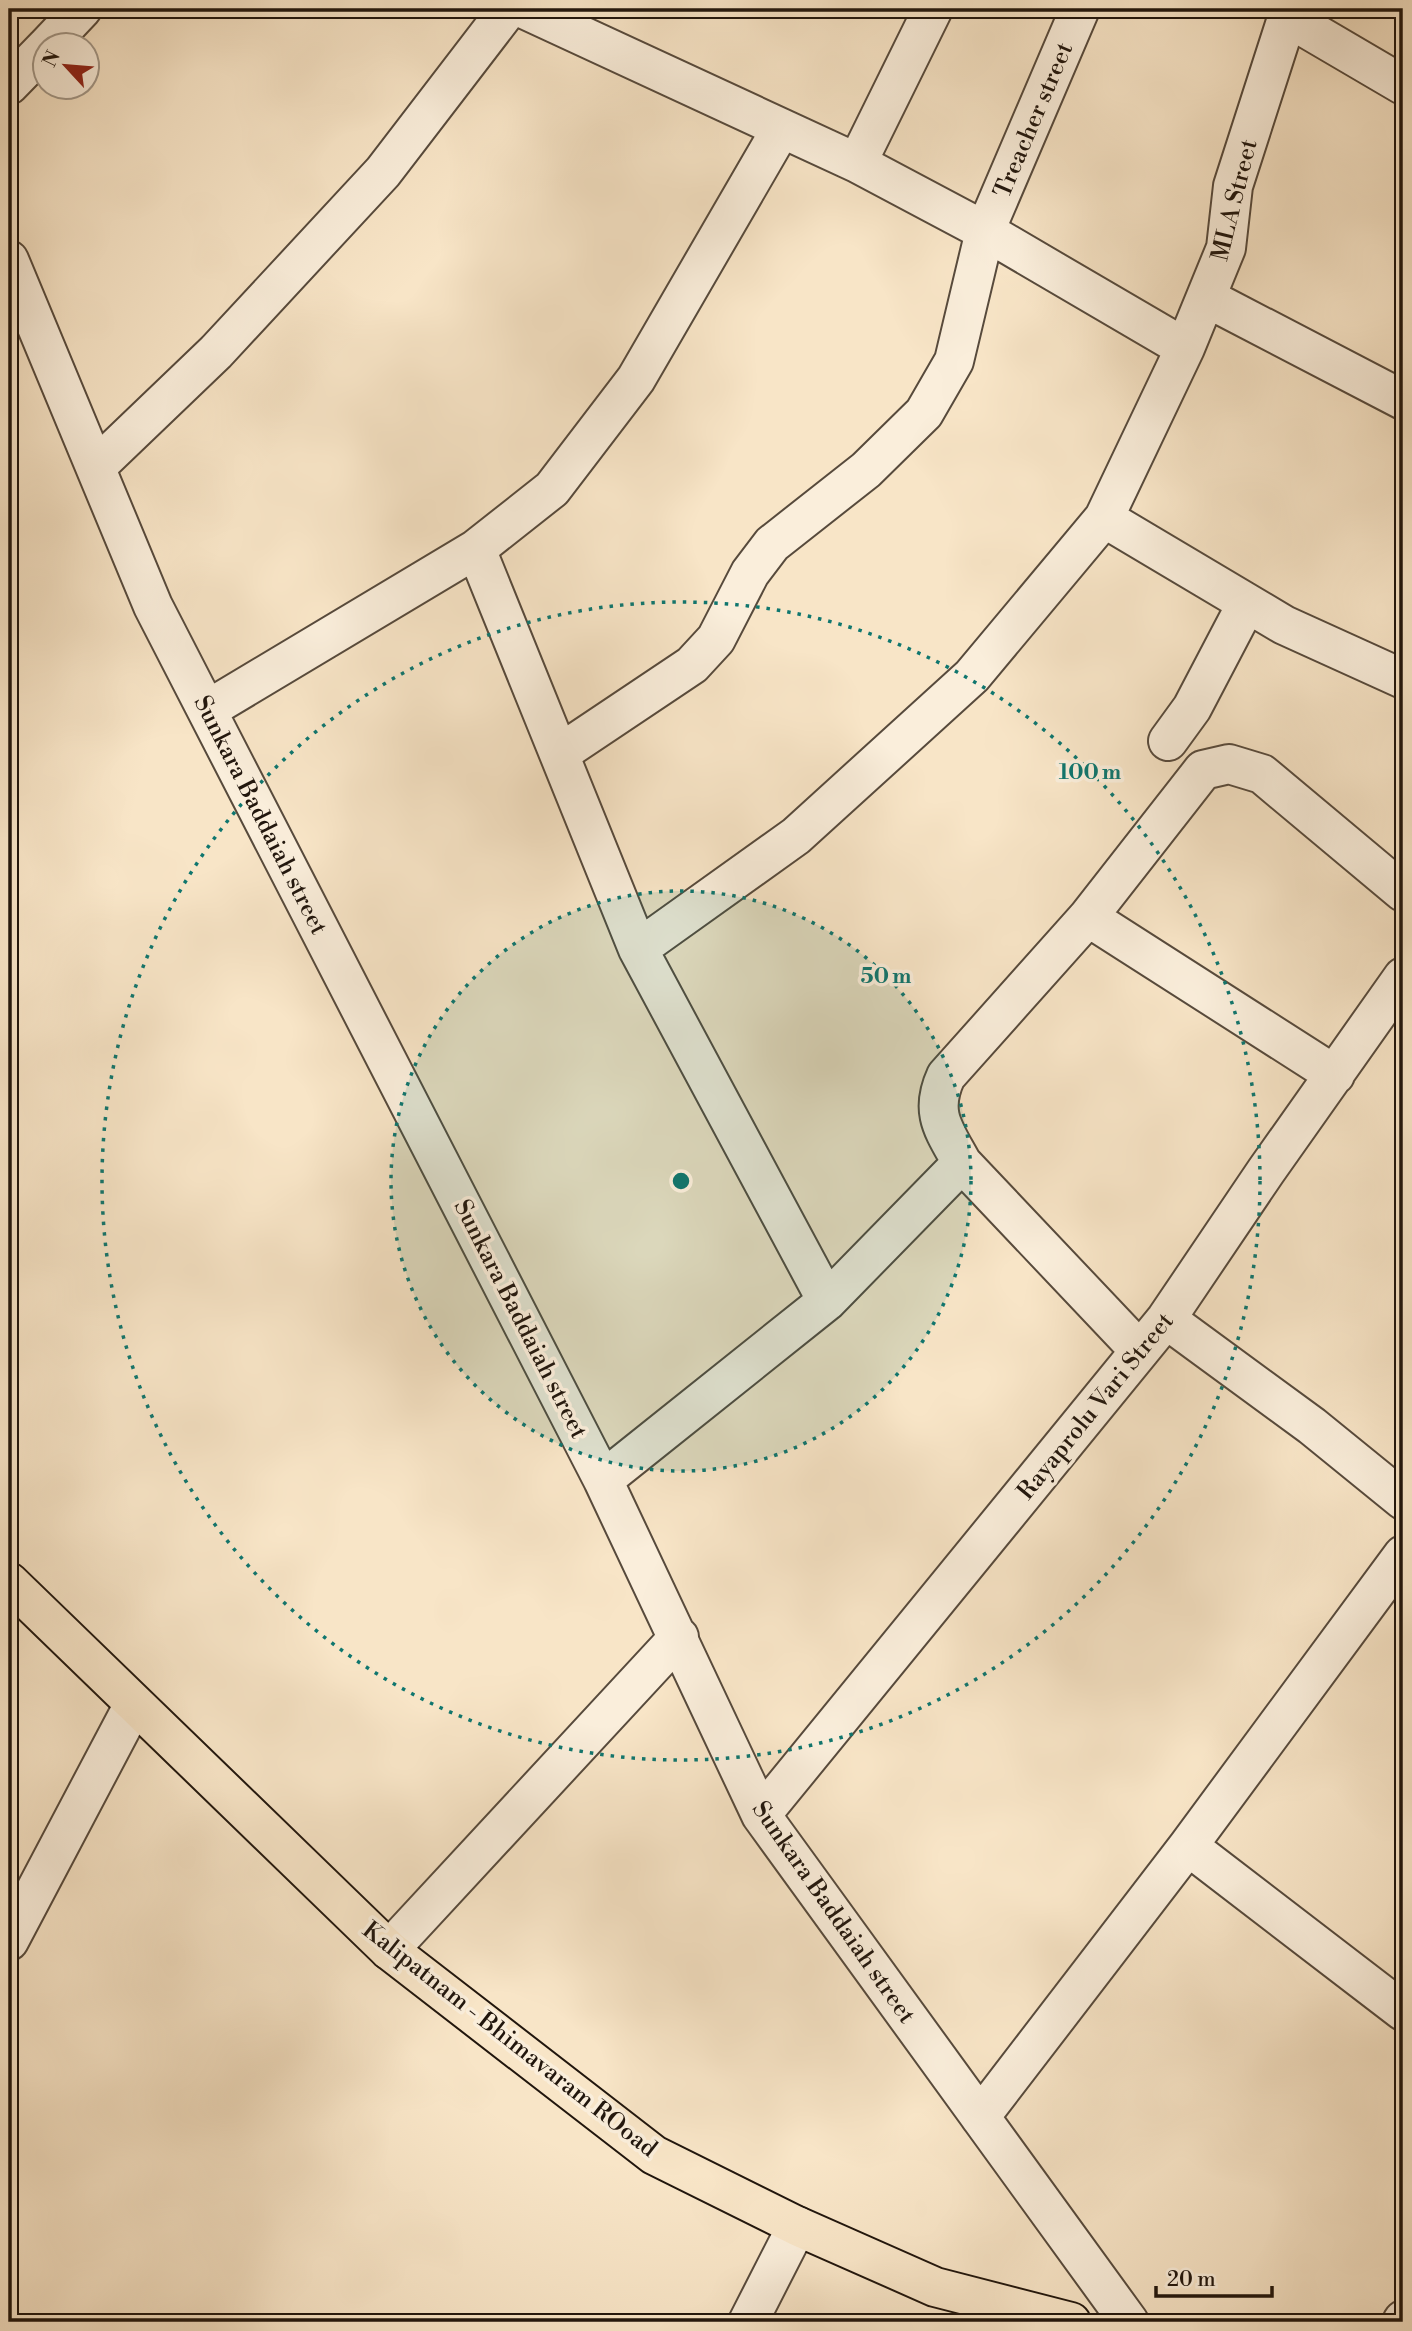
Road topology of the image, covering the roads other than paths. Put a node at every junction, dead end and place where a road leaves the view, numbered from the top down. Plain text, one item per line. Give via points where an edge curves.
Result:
1 (82, 9) edge
2 (508, 9) edge
3 (524, 9) edge
4 (933, 9) edge
5 (1080, 9) edge
6 (1288, 13) edge
7 (60, 32) edge
8 (32, 61) edge
9 (9, 85) edge
10 (1403, 85) edge
11 (781, 129) junction
12 (857, 163) junction
13 (985, 232) junction
14 (9, 260) edge
15 (1207, 298) junction
16 (1185, 348) junction
17 (1403, 400) edge
18 (96, 467) junction
19 (1104, 518) junction
20 (476, 549) junction
21 (1247, 603) junction
22 (1403, 679) edge
23 (207, 710) junction
24 (1168, 741) dead end
25 (559, 754) junction
26 (1403, 892) edge
27 (1088, 917) junction
28 (638, 949) junction
29 (1403, 977) edge
30 (1393, 1017) edge
31 (1335, 1075) junction
32 (962, 1163) junction
33 (827, 1301) junction
34 (1166, 1319) junction
35 (1140, 1351) junction
36 (603, 1480) junction
37 (1403, 1500) edge
38 (1403, 1555) edge
39 (9, 1582) edge
40 (679, 1637) junction
41 (134, 1704) junction
42 (761, 1815) junction
43 (1188, 1846) junction
44 (9, 1941) edge
45 (389, 1950) junction
46 (1403, 2011) edge
47 (980, 2117) junction
48 (797, 2226) junction
49 (984, 2312) edge
50 (748, 2322) edge
51 (1072, 2322) edge
52 (1129, 2322) edge

1 - 7 street
2 - 18 street via 383,172 216,352
3 - 11 street
4 - 12 street
5 - 13 street, Treacher street
6 - 10 street
6 - 15 street, MLA Street via 1233,186 1226,248
8 - 9 street
11 - 12 street
11 - 20 street via 636,379 552,489
12 - 13 street
13 - 16 street
13 - 25 street, Treacher street via 954,361 924,413 866,470 772,544 750,573 716,639 692,665
14 - 18 street, Sunkara Baddaiah street
15 - 16 street, MLA Street
15 - 17 street
16 - 19 street, MLA Street
18 - 23 street, Sunkara Baddaiah street via 153,606
19 - 21 street
19 - 28 street, MLA Street via 972,676 796,836
20 - 23 street
20 - 25 street
21 - 22 street via 1284,625
21 - 24 street via 1192,708
23 - 36 street, Sunkara Baddaiah street
25 - 28 street
26 - 27 street via 1262,774 1229,764 1203,770
27 - 31 street
27 - 32 street via 946,1076 938,1094 939,1120
28 - 33 street
29 - 30 street, Rayaprolu Vari Street
30 - 31 street, Rayaprolu Vari Street
31 - 34 street, Rayaprolu Vari Street
32 - 33 street
32 - 35 street
33 - 36 street
34 - 35 street, Rayaprolu Vari Street
34 - 37 street via 1312,1426
35 - 42 street, Rayaprolu Vari Street
36 - 40 street, Sunkara Baddaiah street
38 - 43 street
39 - 41 main road, Kalipatnam - Bhimavaram ROoad
40 - 42 street, Sunkara Baddaiah street
40 - 45 street
41 - 44 street
41 - 45 main road, Kalipatnam - Bhimavaram ROoad
42 - 47 street, Sunkara Baddaiah street
43 - 46 street
43 - 47 street
45 - 48 main road, Kalipatnam - Bhimavaram ROoad via 654,2155
47 - 52 street, Sunkara Baddaiah street
48 - 49 main road, Kalipatnam - Bhimavaram ROoad
48 - 50 street
49 - 51 main road, Kalipatnam - Bhimavaram ROoad

